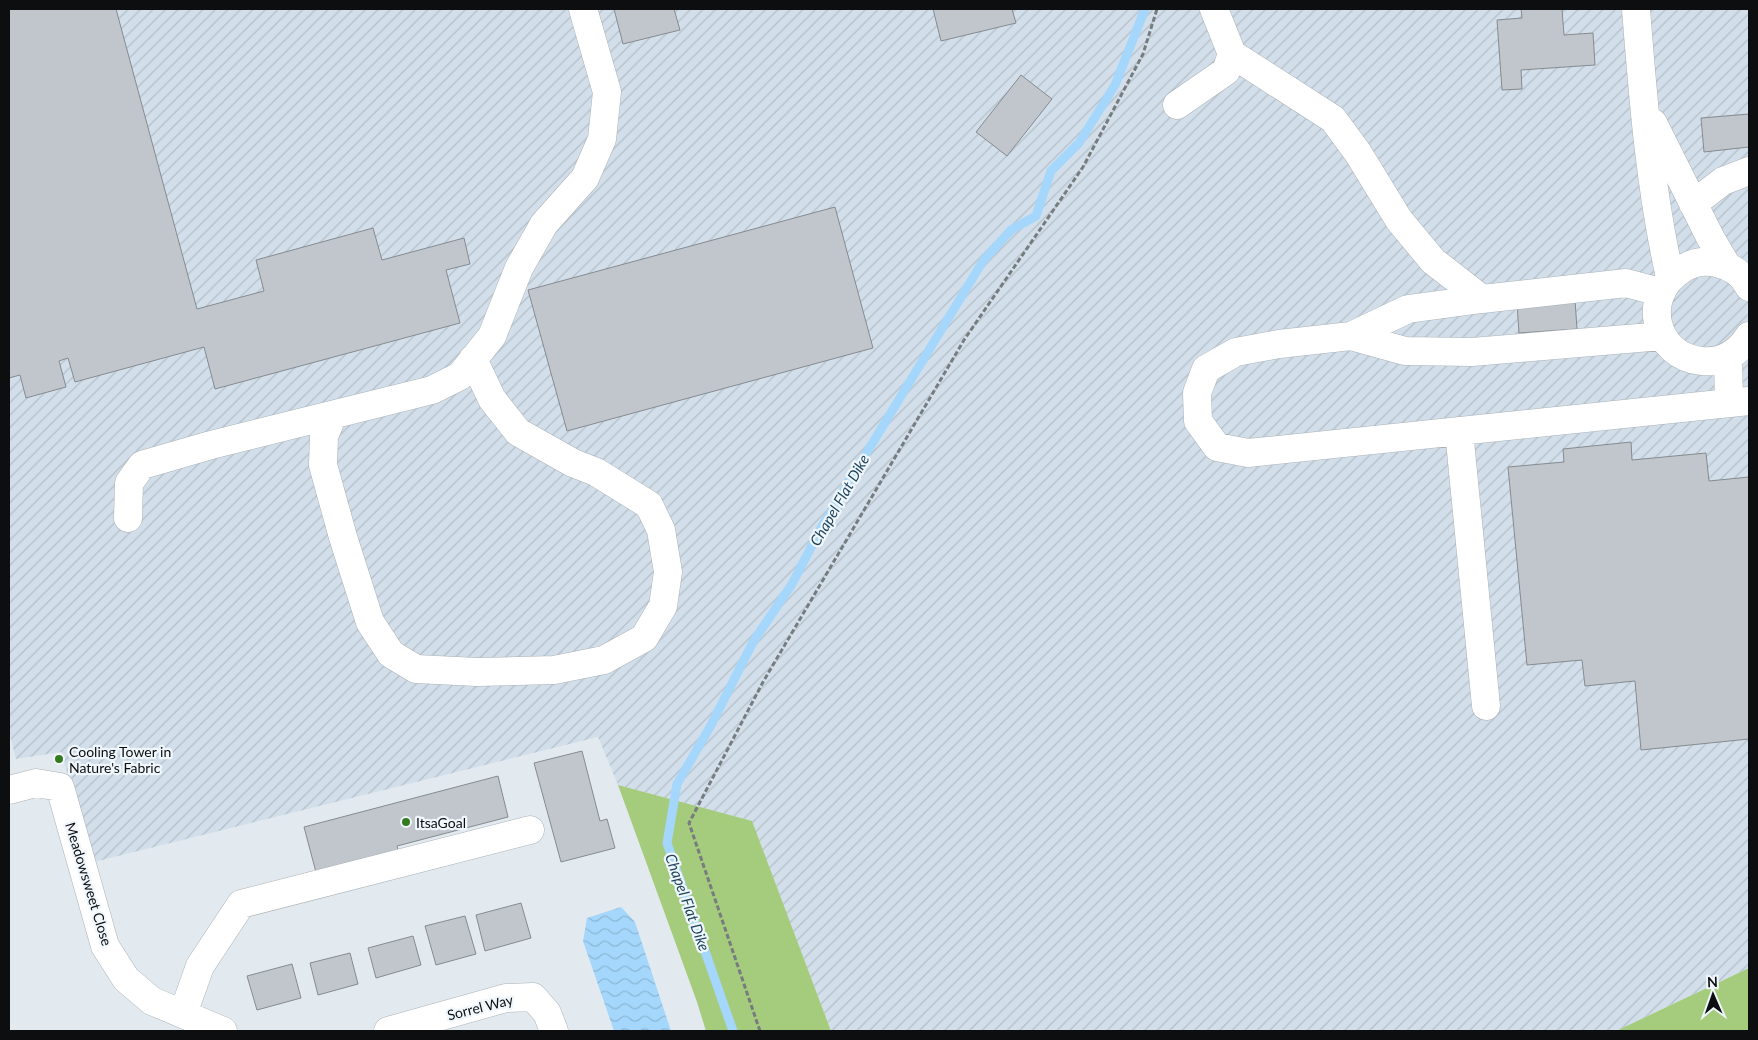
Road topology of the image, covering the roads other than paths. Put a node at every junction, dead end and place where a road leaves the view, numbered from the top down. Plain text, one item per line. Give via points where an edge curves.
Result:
1 (583, 9) edge
2 (1214, 9) edge
3 (1636, 9) edge
4 (1232, 54) junction
5 (1644, 104) junction
6 (1177, 105) dead end
7 (1749, 171) edge
8 (1694, 204) junction
9 (1727, 266) junction
10 (1665, 284) junction
11 (1749, 287) edge
12 (1482, 299) junction
13 (1351, 336) junction
14 (1662, 336) junction
15 (1749, 336) edge
16 (1728, 357) junction
17 (474, 359) junction
18 (1739, 402) edge
19 (333, 414) junction
20 (1459, 430) junction
21 (128, 518) dead end
22 (1486, 706) dead end
23 (9, 790) edge
24 (530, 830) dead end
25 (183, 1014) junction
26 (223, 1031) edge
27 (388, 1031) edge
28 (554, 1031) edge

1 - 17 street via 607,92 602,139 585,178 544,224 519,268 492,336
2 - 4 street
3 - 5 street
4 - 6 street via 1226,71
4 - 12 street via 1332,119 1358,152 1405,227 1433,261
5 - 8 street
5 - 10 street
7 - 8 street via 1723,181
8 - 9 street
9 - 10 street via 1707,261 1690,264
9 - 11 street
10 - 12 street via 1626,283
10 - 14 street via 1656,304
12 - 13 street via 1408,309
13 - 14 street via 1405,351 1472,352
13 - 20 street via 1236,352 1206,369 1197,394 1198,421 1218,447 1248,453
14 - 16 street via 1673,349 1693,360 1711,362
15 - 16 street via 1742,347
16 - 18 street
17 - 19 street via 460,376 432,390
17 - 19 street via 492,399 518,432 596,472 649,504 661,530 668,572 663,606 644,638 604,660 554,670 478,672 416,669 391,654 370,622 323,465 324,436
18 - 20 street
19 - 21 street via 142,465 129,483
20 - 22 street
23 - 25 street, Meadowsweet Close via 36,783 60,787 105,946 126,978 152,1001
24 - 25 street via 241,904 200,966
25 - 26 street, Meadowsweet Close
27 - 28 street, Sorrel Way via 506,998 533,997 547,1013

